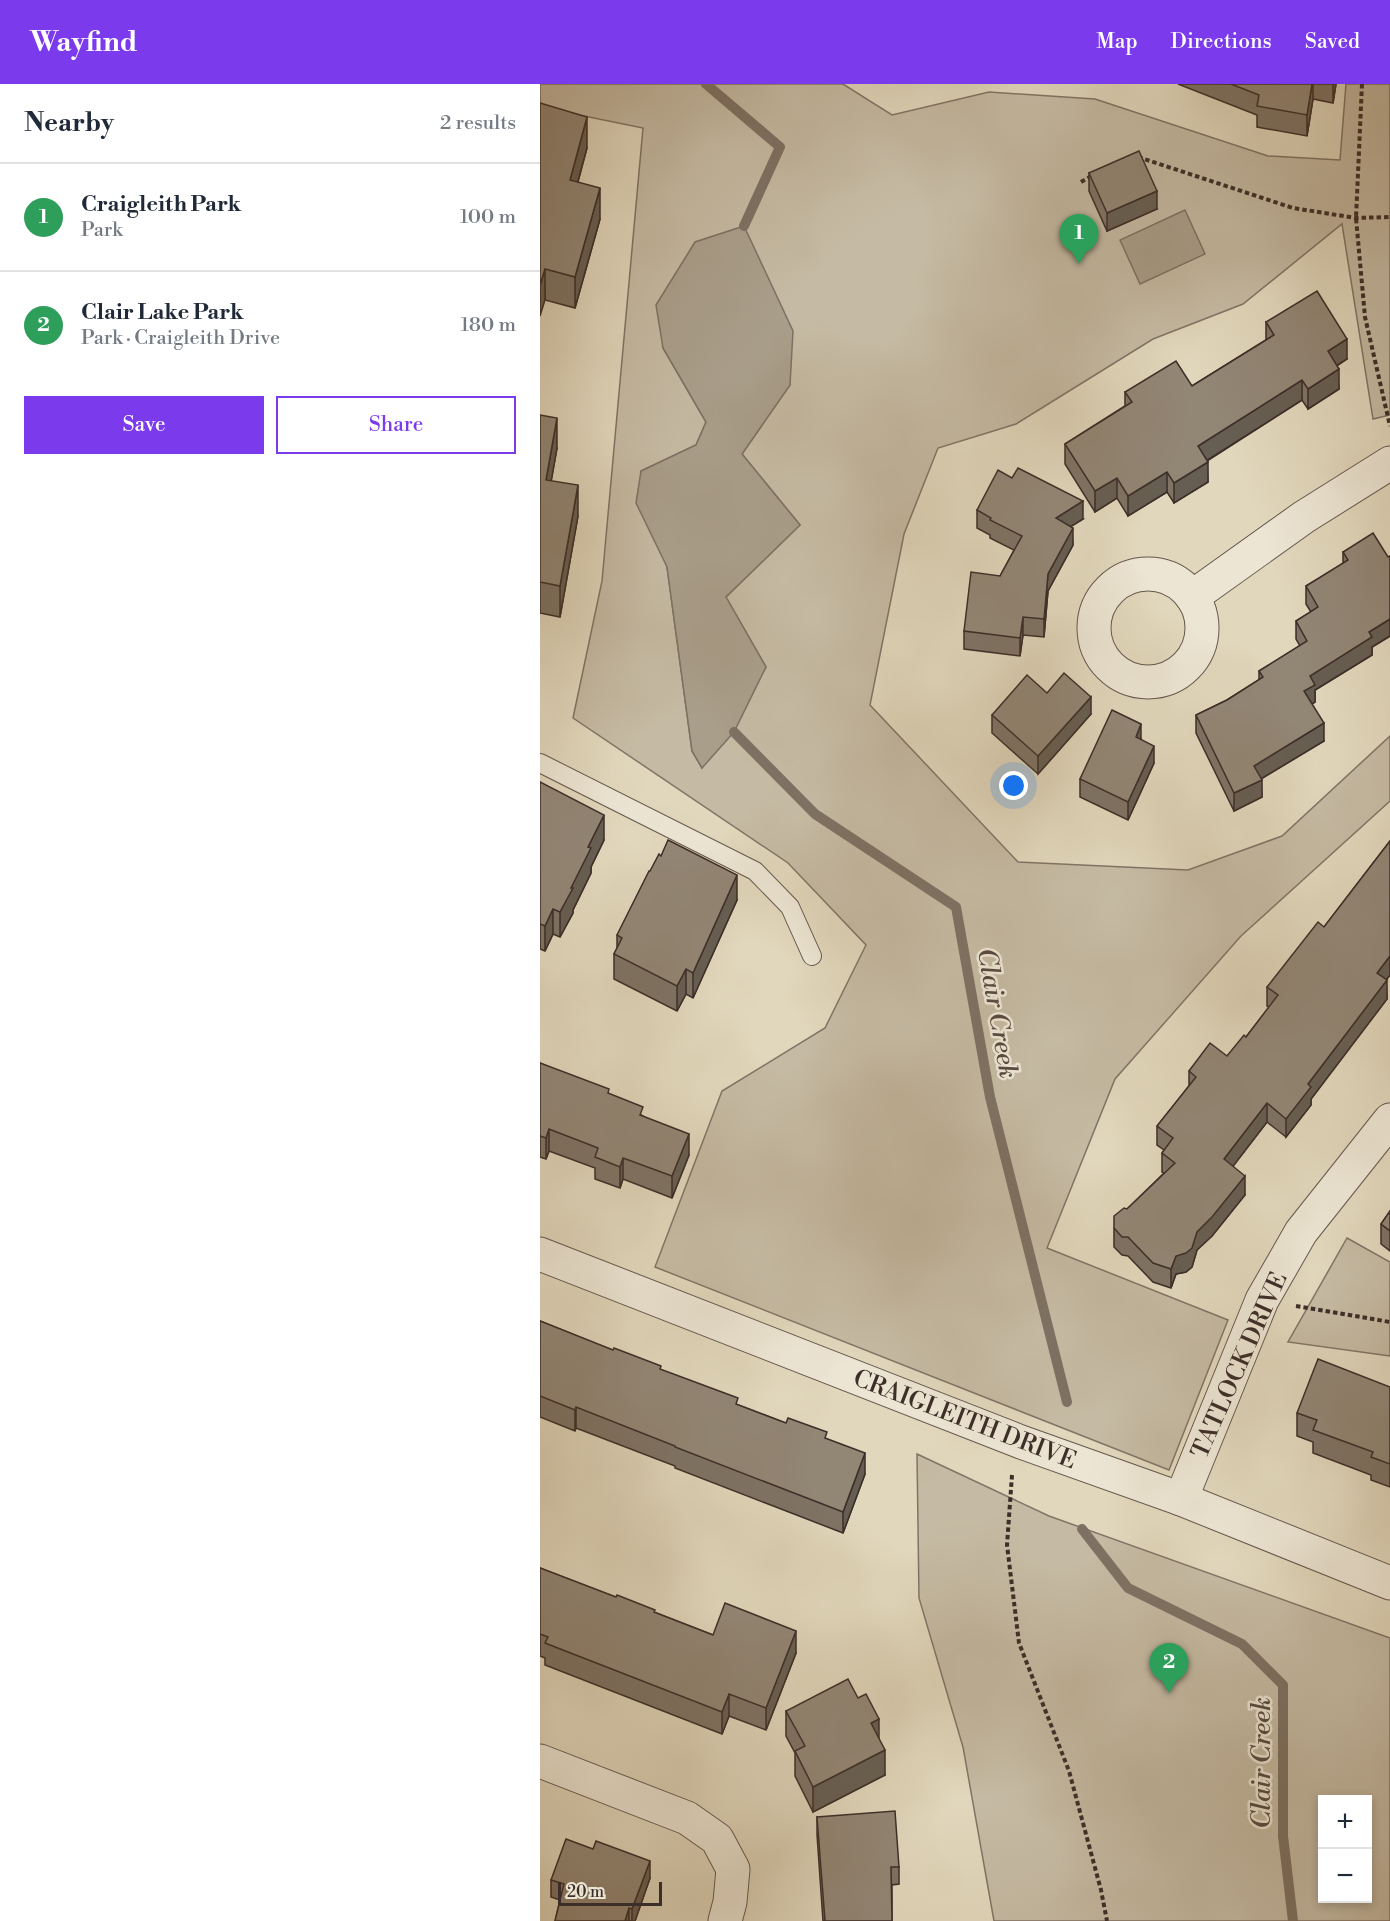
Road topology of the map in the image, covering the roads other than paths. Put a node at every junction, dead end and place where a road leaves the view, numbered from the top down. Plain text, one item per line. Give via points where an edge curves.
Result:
1 (1390, 464) edge
2 (1192, 597) dead end
3 (540, 763) edge
4 (812, 956) dead end
5 (1390, 1120) edge
6 (540, 1254) edge
7 (1181, 1499) junction
8 (1390, 1583) edge
9 (540, 1761) edge
10 (725, 1921) edge

1 - 2 street via 1304,518
3 - 4 lane via 755,871 790,907
5 - 7 street, TATLOCK DRIVE via 1301,1232 1262,1300
6 - 7 street, CRAIGLEITH DRIVE via 1021,1442
7 - 8 street, CRAIGLEITH DRIVE
9 - 10 street via 687,1818 717,1839 733,1869

